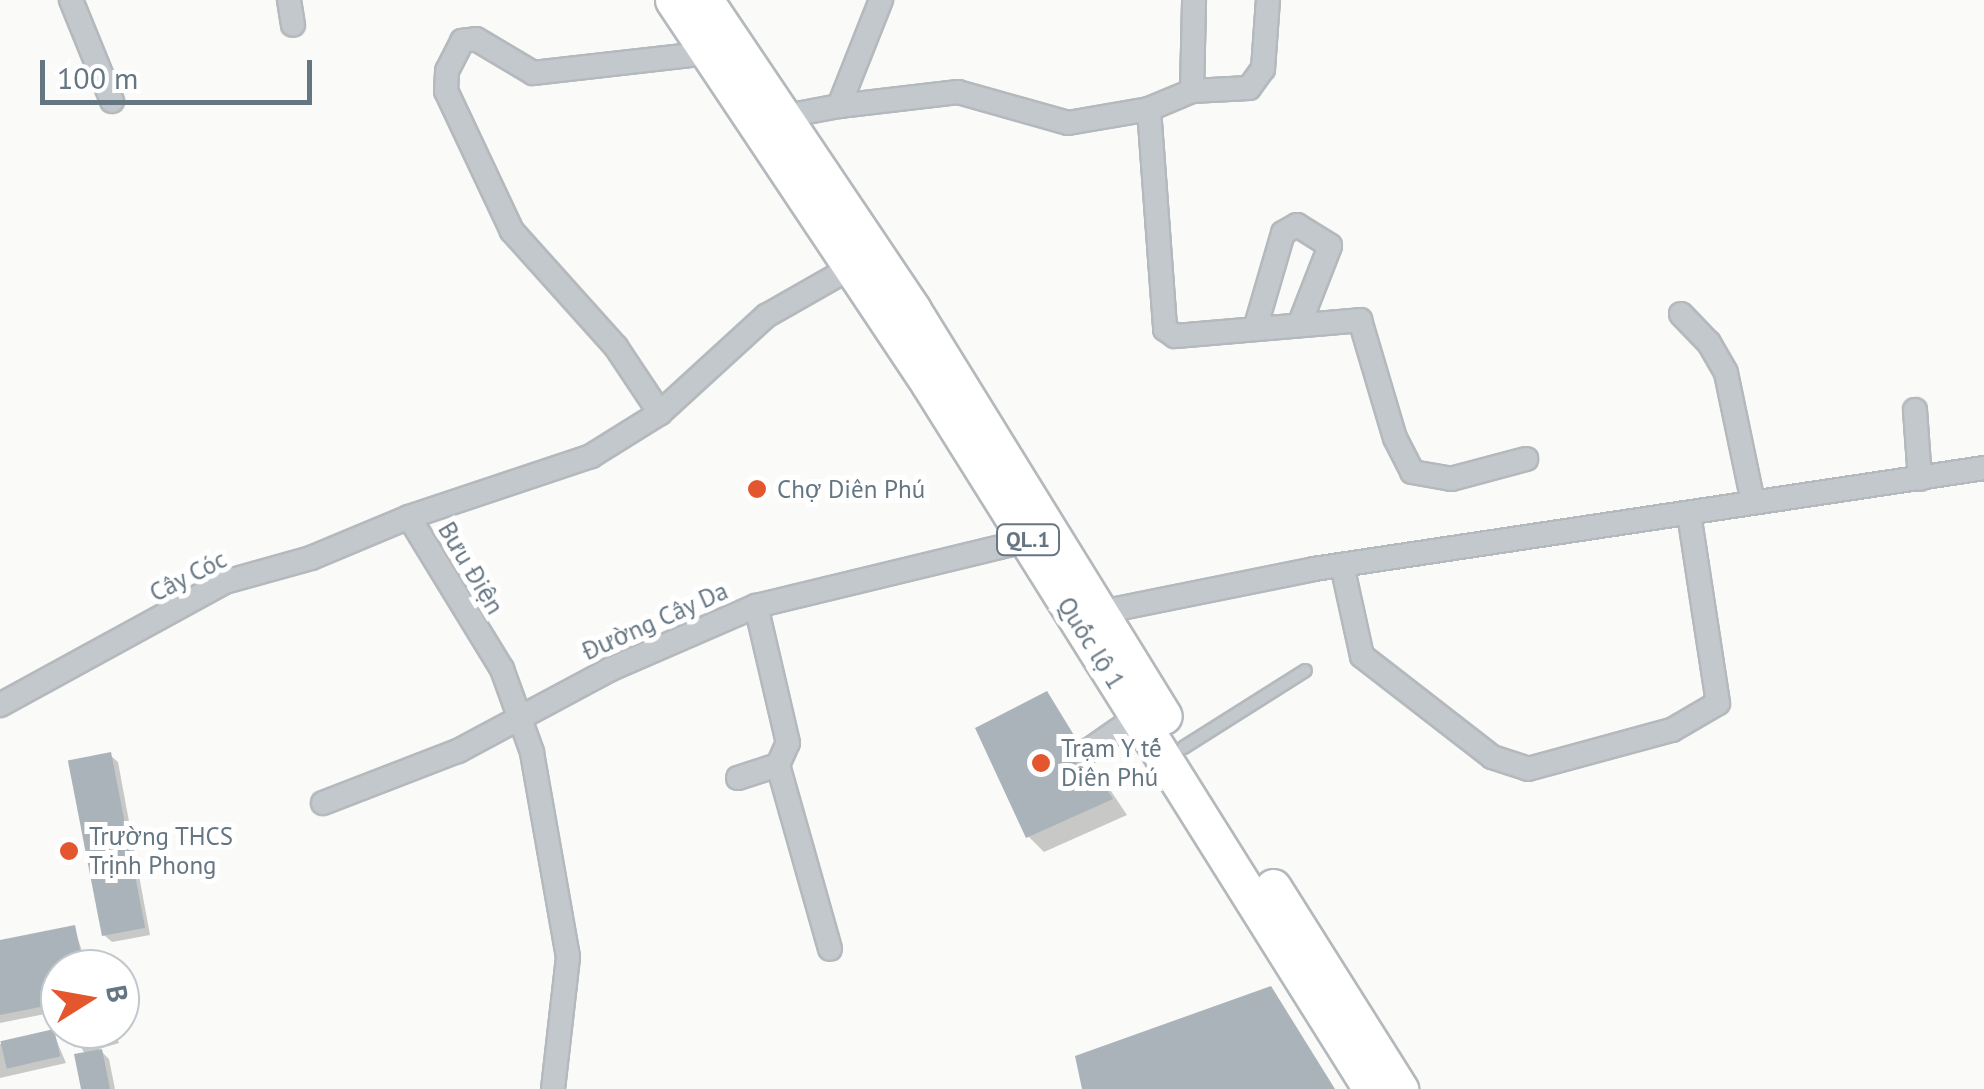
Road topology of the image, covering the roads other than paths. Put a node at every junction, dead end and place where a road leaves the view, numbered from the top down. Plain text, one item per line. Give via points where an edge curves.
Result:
1 (72, 0) edge
2 (289, 0) edge
3 (673, 0) edge
4 (705, 0) edge
5 (881, 0) edge
6 (1194, 0) edge
7 (1268, 0) edge
8 (293, 24) dead end
9 (708, 53) junction
10 (1192, 90) junction
11 (112, 101) dead end
12 (839, 106) junction
13 (1149, 110) junction
14 (786, 116) junction
15 (852, 266) junction
16 (1681, 314) dead end
17 (1300, 323) junction
18 (1255, 329) junction
19 (1915, 410) dead end
20 (660, 413) junction
21 (1526, 459) dead end
22 (1984, 468) edge
23 (1920, 479) junction
24 (1753, 502) junction
25 (1689, 514) junction
26 (410, 517) junction
27 (1028, 540) junction
28 (1342, 565) junction
29 (756, 606) junction
30 (1101, 612) junction
31 (1305, 670) dead end
32 (0, 705) edge
33 (1137, 718) junction
34 (523, 719) junction
35 (1183, 746) junction
36 (1085, 752) dead end
37 (778, 765) junction
38 (738, 778) dead end
39 (324, 803) dead end
40 (830, 949) dead end
41 (553, 1089) edge
42 (1371, 1089) edge
43 (1400, 1089) edge

1 - 11 street
2 - 8 street
3 - 9 highway, Quốc lộ 1 / QL.1
4 - 14 highway, Quốc lộ 1 / QL.1
5 - 12 street
6 - 10 street
7 - 10 street via 1258,81 1237,90
9 - 15 highway, Quốc lộ 1 / QL.1
9 - 20 street via 533,73 476,39 462,41 446,71 454,111 518,241 616,348
10 - 13 street
12 - 13 street via 958,92 1068,123
12 - 14 street
13 - 18 street via 1165,328 1175,336
14 - 30 highway, Quốc lộ 1 / QL.1
15 - 20 street, Bưu Điện via 766,316
15 - 27 highway, Quốc lộ 1 / QL.1
16 - 24 street via 1710,343 1726,374
17 - 18 street
17 - 18 street via 1330,246 1297,225 1288,226 1277,248
17 - 21 street via 1360,320 1394,438 1412,472 1451,479
19 - 23 street
20 - 26 street, Bưu Điện via 592,456
22 - 23 street
23 - 24 street
24 - 25 street
25 - 28 street
25 - 28 street via 1718,702 1672,730 1528,770 1505,766 1362,656
26 - 32 street, Cây Cóc via 311,558 225,582
26 - 34 street, Bưu Điện via 502,669
27 - 29 street, Đường Cây Da
27 - 33 highway, Quốc lộ 1 / QL.1
28 - 30 street
29 - 34 street, Đường Cây Da via 610,669
29 - 37 street via 786,730
30 - 35 highway, Quốc lộ 1 / QL.1
31 - 35 lane
33 - 36 street
33 - 42 highway, Quốc lộ 1 / QL.1
34 - 39 street, Đường Cây Da
34 - 41 street, Bưu Điện via 568,957
35 - 43 highway, Quốc lộ 1 / QL.1
37 - 38 street
37 - 40 street

